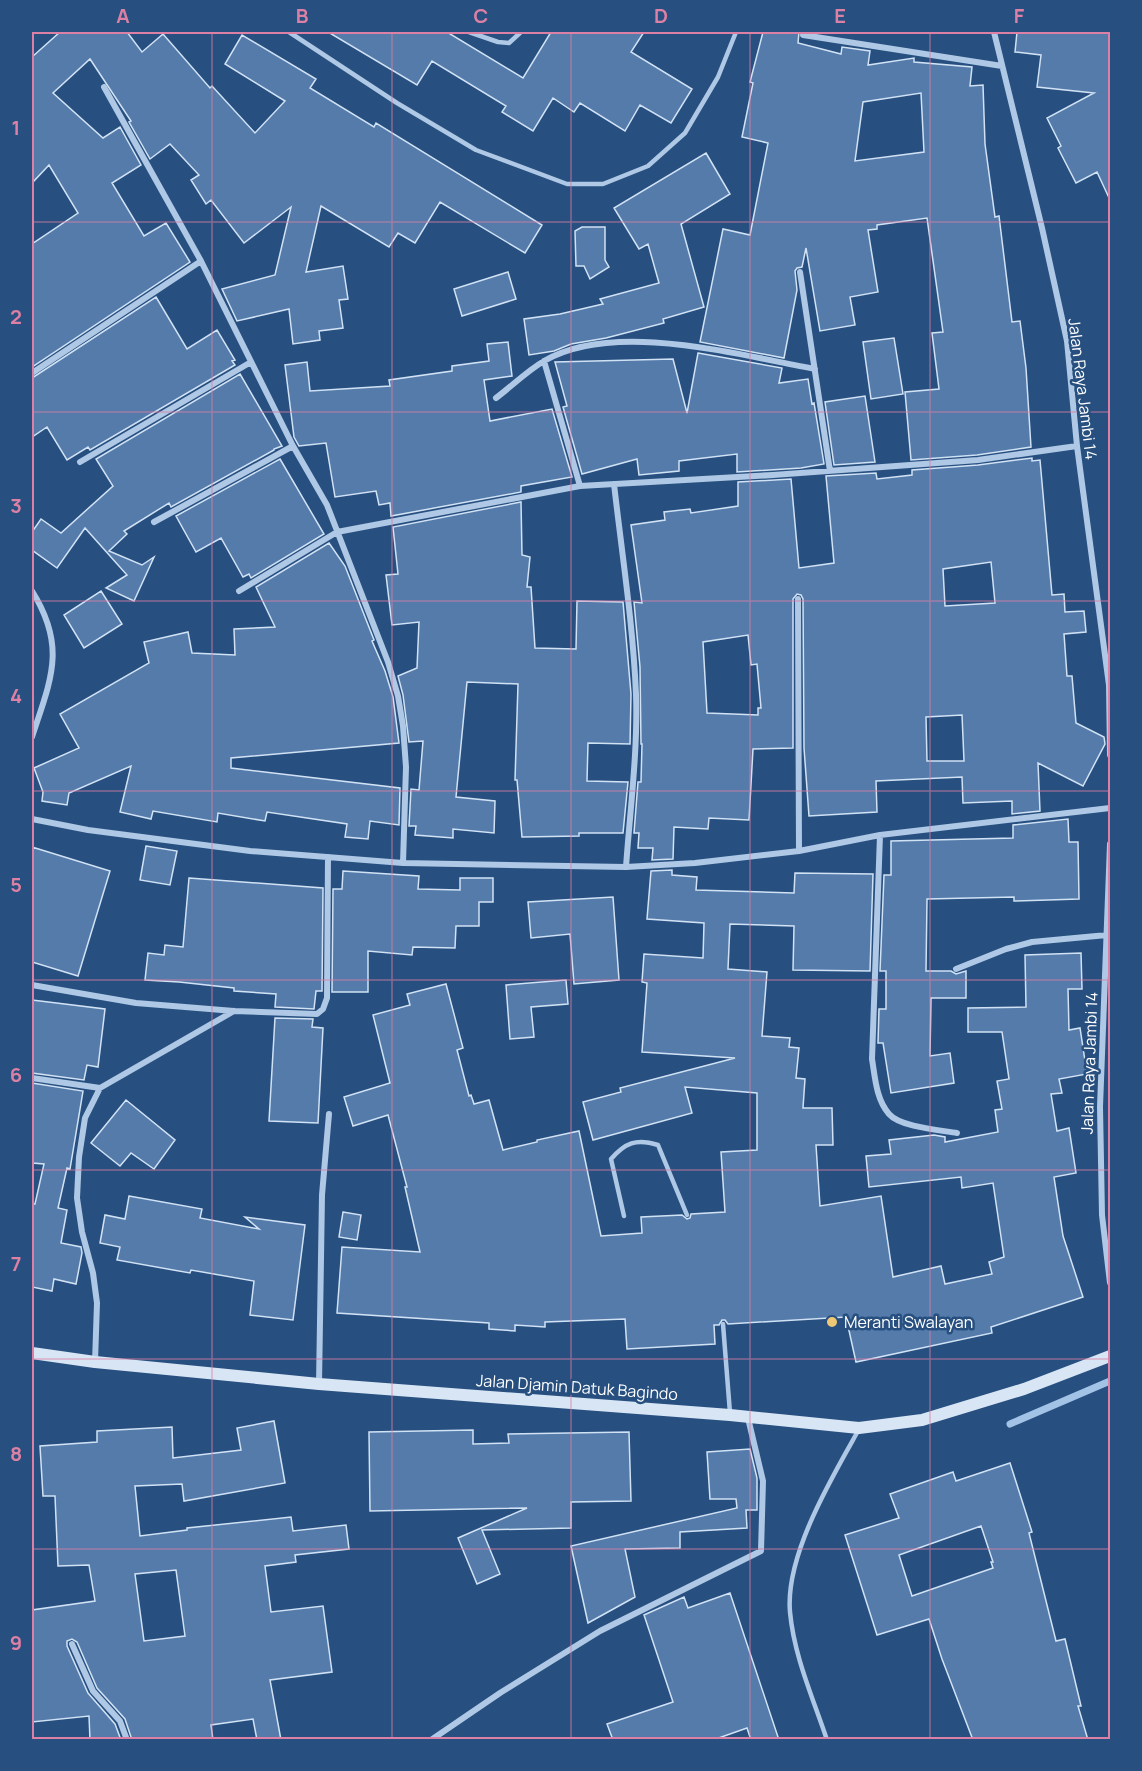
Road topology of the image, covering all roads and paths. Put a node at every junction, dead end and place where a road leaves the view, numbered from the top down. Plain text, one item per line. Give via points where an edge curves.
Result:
1 (290, 32) edge
2 (469, 32) edge
3 (521, 32) edge
4 (736, 32) edge
5 (994, 32) edge
6 (476, 33) edge
7 (803, 35) dead end
8 (1002, 66) junction
9 (104, 87) dead end
10 (201, 261) junction
11 (800, 273) dead end
12 (544, 361) junction
13 (251, 363) junction
14 (814, 369) junction
15 (32, 373) edge
16 (496, 398) dead end
17 (293, 446) junction
18 (1077, 446) junction
19 (80, 462) dead end
20 (831, 471) junction
21 (614, 484) junction
22 (580, 486) junction
23 (154, 522) dead end
24 (337, 532) junction
25 (32, 591) edge
26 (240, 591) dead end
27 (798, 599) dead end
28 (1110, 685) edge
29 (32, 737) edge
30 (1110, 755) edge
31 (1110, 808) edge
32 (32, 819) edge
33 (880, 835) junction
34 (1110, 844) edge
35 (799, 851) junction
36 (328, 857) junction
37 (403, 862) junction
38 (626, 867) junction
39 (1107, 935) junction
40 (956, 969) dead end
41 (32, 985) edge
42 (234, 1011) junction
43 (32, 1078) edge
44 (100, 1088) junction
45 (329, 1114) dead end
46 (957, 1133) dead end
47 (687, 1215) dead end
48 (624, 1216) dead end
49 (1110, 1283) edge
50 (723, 1324) dead end
51 (32, 1353) edge
52 (1110, 1356) edge
53 (95, 1362) junction
54 (319, 1384) junction
55 (730, 1415) junction
56 (748, 1418) junction
57 (859, 1428) junction
58 (72, 1644) dead end
59 (127, 1740) edge
60 (431, 1740) edge
61 (827, 1740) edge

1 - 4 lane via 476,150 567,184 579,184 603,183 648,166 685,133 718,77
2 - 6 lane
3 - 6 lane via 509,43
5 - 8 street, Jalan Raya Jambi 14
7 - 8 street
8 - 18 street, Jalan Raya Jambi 14 via 1067,341
9 - 10 street
10 - 13 street
10 - 15 street
11 - 14 street
12 - 14 street via 579,348 619,342 661,342
12 - 16 street
12 - 22 street
13 - 17 street
13 - 19 street
14 - 20 street
17 - 23 street
17 - 24 street via 327,505
18 - 20 street via 978,460
18 - 28 street, Jalan Raya Jambi 14
20 - 21 street
21 - 22 street
21 - 38 street via 636,696
22 - 24 street
24 - 26 street
24 - 37 street via 398,696 406,767
25 - 29 street via 50,627 53,647 52,678
27 - 35 street
28 - 30 street, Jalan Raya Jambi 14
31 - 33 street
32 - 36 street via 250,851
33 - 35 street
33 - 46 street via 872,1059 877,1091 889,1114 904,1123
34 - 39 street, Jalan Raya Jambi 14
35 - 38 street
36 - 37 street
36 - 42 street via 327,998 323,1009 317,1014
37 - 38 street
39 - 40 street via 1032,942
39 - 49 street, Jalan Raya Jambi 14 via 1100,1107 1102,1215
41 - 42 street via 136,1003
42 - 44 street
43 - 44 street
44 - 53 street via 85,1118 77,1198 97,1303
45 - 54 street via 322,1195
47 - 48 lane via 658,1145 646,1142 622,1146 610,1159
50 - 55 lane
51 - 53 street, Jalan Djamin Datuk Bagindo
52 - 57 street, Jalan Djamin Datuk Bagindo via 1024,1389 922,1420
53 - 54 street, Jalan Djamin Datuk Bagindo
54 - 55 street, Jalan Djamin Datuk Bagindo
55 - 56 street, Jalan Djamin Datuk Bagindo
56 - 57 street, Jalan Djamin Datuk Bagindo
56 - 60 street via 763,1481 761,1551 600,1631
57 - 61 lane via 819,1501 793,1571 790,1610 794,1638
58 - 59 street via 93,1691 120,1721

